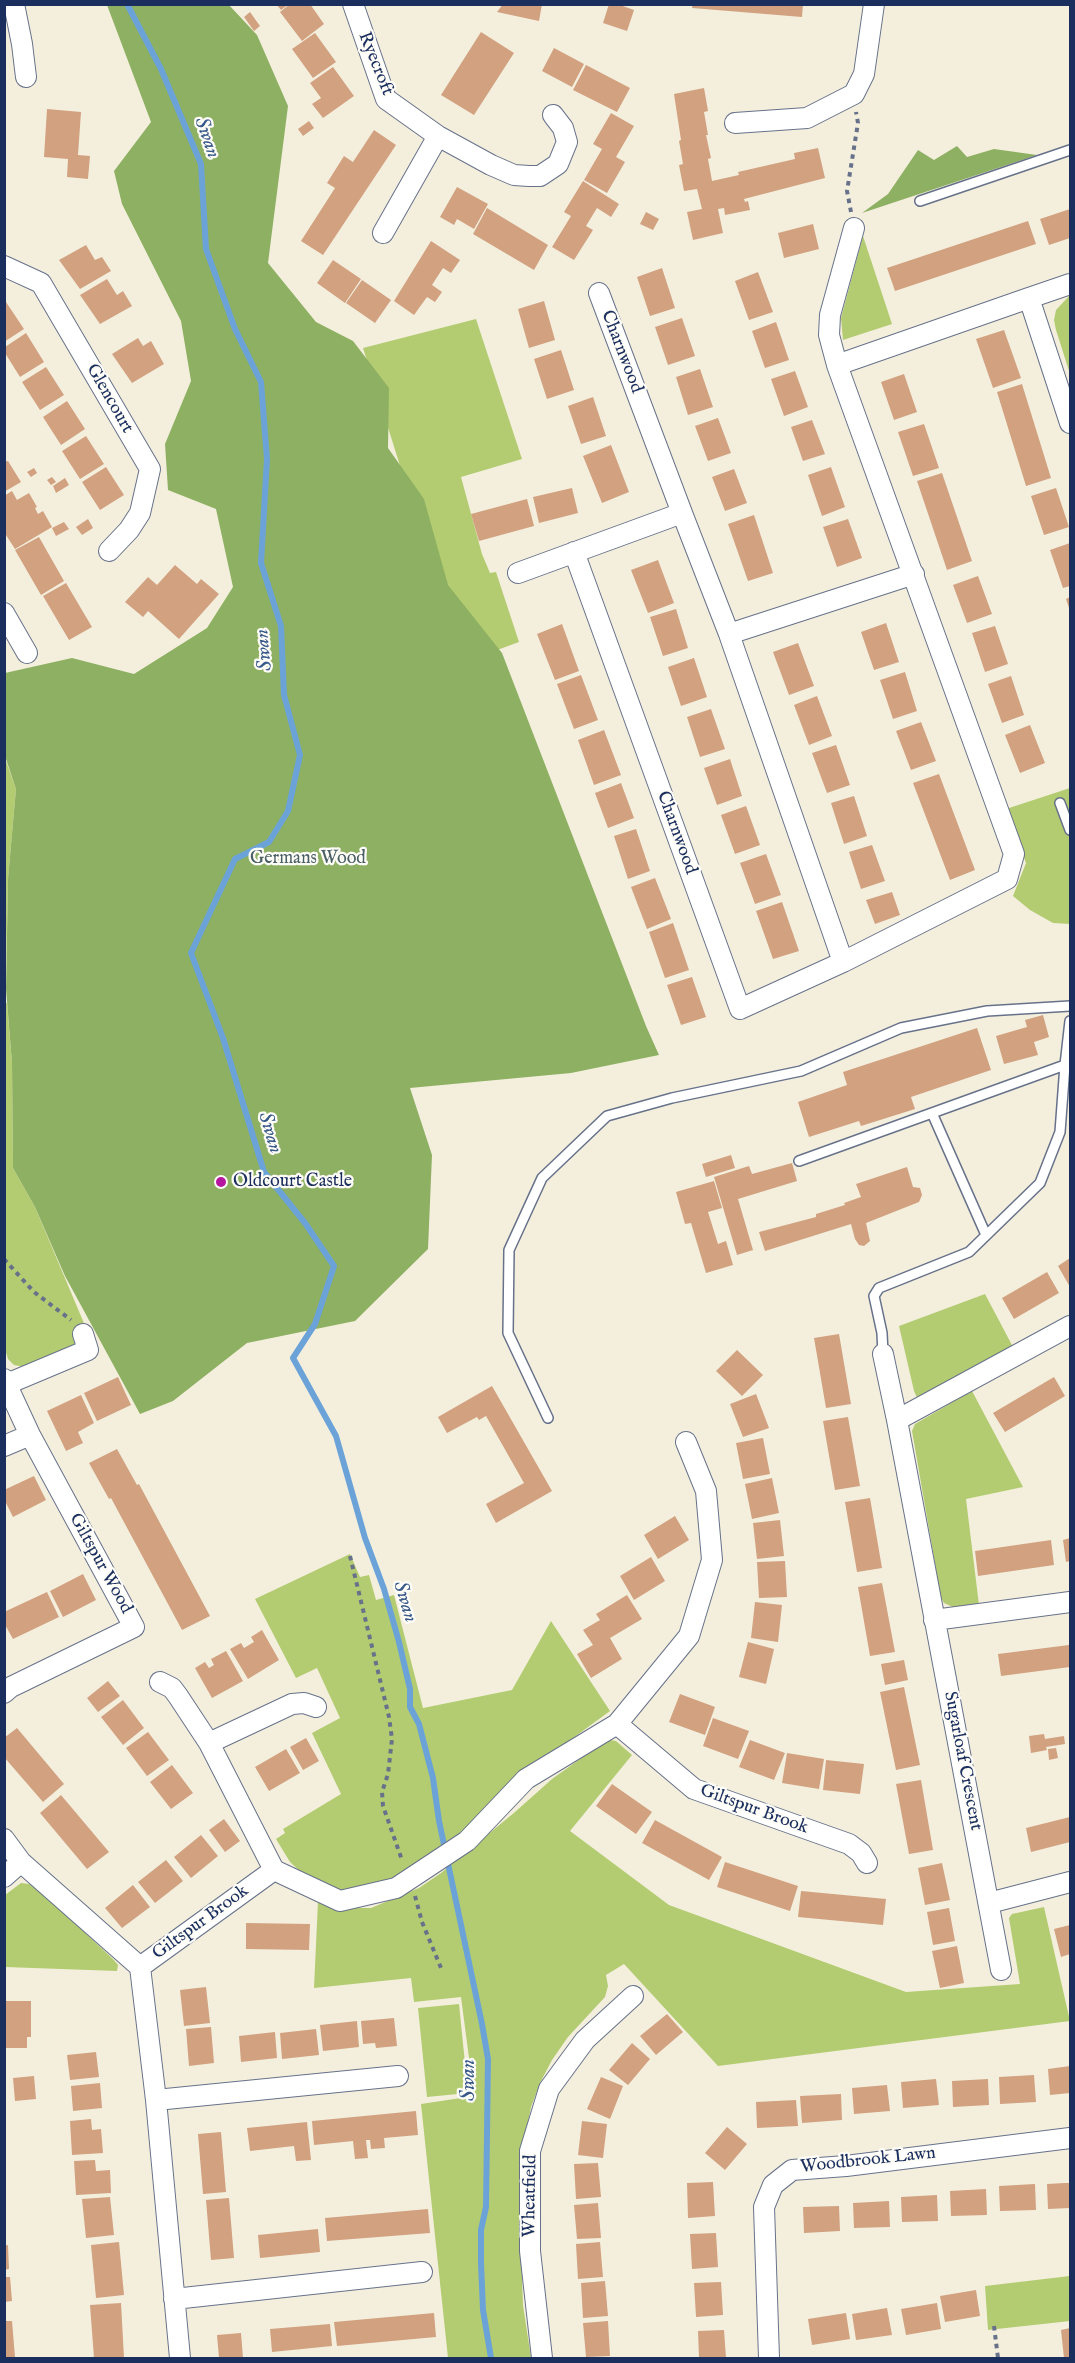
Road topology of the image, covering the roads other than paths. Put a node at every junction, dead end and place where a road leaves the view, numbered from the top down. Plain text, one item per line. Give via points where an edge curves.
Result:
1 (14, 4) edge
2 (352, 4) edge
3 (874, 4) edge
4 (26, 77) dead end
5 (553, 115) dead end
6 (735, 123) dead end
7 (438, 136) junction
8 (1071, 150) edge
9 (920, 201) dead end
10 (854, 228) road end
11 (382, 233) dead end
12 (4, 266) edge
13 (1071, 284) edge
14 (599, 293) dead end
15 (1029, 298) junction
16 (837, 365) junction
17 (1071, 423) edge
18 (682, 513) junction
19 (109, 551) dead end
20 (574, 552) junction
21 (518, 573) dead end
22 (914, 574) junction
23 (4, 613) edge
24 (729, 634) junction
25 (27, 653) dead end
26 (1060, 803) dead end
27 (1071, 830) edge
28 (843, 962) junction
29 (1071, 1006) edge
30 (1071, 1021) edge
31 (1065, 1065) junction
32 (932, 1113) junction
33 (799, 1161) dead end
34 (986, 1235) junction
35 (1071, 1326) edge
36 (83, 1334) road end
37 (883, 1354) joint
38 (6, 1382) edge
39 (548, 1418) dead end
40 (897, 1420) junction
41 (30, 1436) junction
42 (686, 1442) dead end
43 (4, 1446) edge
44 (1071, 1602) edge
45 (934, 1620) junction
46 (160, 1682) dead end
47 (4, 1694) edge
48 (316, 1707) dead end
49 (617, 1724) junction
50 (209, 1743) junction
51 (4, 1839) edge
52 (21, 1862) junction
53 (867, 1863) dead end
54 (274, 1870) junction
55 (4, 1877) edge
56 (1071, 1882) edge
57 (989, 1903) junction
58 (140, 1967) junction
59 (1001, 1970) dead end
60 (633, 1996) dead end
61 (398, 2076) dead end
62 (156, 2100) junction
63 (1071, 2138) edge
64 (422, 2272) dead end
65 (174, 2299) junction
66 (180, 2358) edge
67 (542, 2358) edge
68 (769, 2358) edge

1 - 4 street
2 - 7 street, Ryecroft via 386,99
3 - 6 street via 864,74 854,94 807,118
5 - 7 street, Ryecroft via 567,142 558,164 540,176 514,175
7 - 11 street
8 - 9 lane
10 - 16 street, Charnwood via 830,315 829,335
12 - 19 street, Glencourt via 41,283 150,469 140,513
13 - 15 street
14 - 18 street, Charnwood
15 - 16 street
15 - 17 street
16 - 22 street, Charnwood
18 - 20 street
18 - 24 street, Charnwood
20 - 21 street
20 - 28 street, Charnwood via 740,1009
22 - 24 street
22 - 28 street, Charnwood via 1014,854 1007,879
23 - 25 street
24 - 28 street, Charnwood
26 - 27 lane
29 - 39 lane via 987,1011 901,1028 801,1071 607,1116 542,1178 509,1250 508,1333
30 - 31 lane
31 - 32 lane
31 - 34 lane via 1060,1132 1040,1183
32 - 33 lane
32 - 34 lane
34 - 37 lane via 969,1252 879,1288 873,1296
35 - 40 street
36 - 38 street, Giltspur Wood via 88,1350
37 - 40 street, Sugarloaf Crescent
38 - 41 street, Giltspur Wood
40 - 45 street, Sugarloaf Crescent
41 - 43 street
41 - 47 street, Giltspur Wood via 134,1627
42 - 49 street via 706,1491 712,1560 689,1636
44 - 45 street
45 - 57 street, Sugarloaf Crescent
46 - 50 street via 172,1688
48 - 50 street via 292,1704
49 - 53 street, Giltspur Brook via 694,1789 849,1844
49 - 54 street via 526,1779 467,1841 396,1888 340,1901
50 - 54 street
51 - 52 street, Giltspur Brook
52 - 55 street
52 - 58 street, Giltspur Brook
54 - 58 street, Giltspur Brook
56 - 57 street
57 - 59 street, Sugarloaf Crescent
58 - 62 street
60 - 67 street, Wheatfield via 585,2040 549,2089 530,2151 530,2251
61 - 62 street
62 - 65 street
63 - 68 street, Woodbrook Lawn via 792,2170 773,2185 765,2207
64 - 65 street
65 - 66 street

